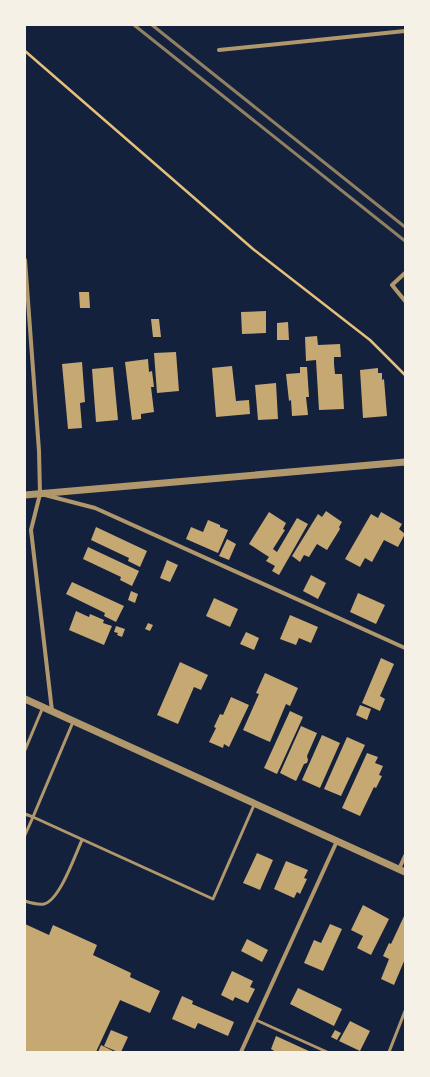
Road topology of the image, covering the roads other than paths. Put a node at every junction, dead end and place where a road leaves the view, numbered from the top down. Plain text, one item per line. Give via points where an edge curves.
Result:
1 (405, 31) edge
2 (219, 50) dead end
3 (25, 260) edge
4 (405, 272) edge
5 (405, 300) edge
6 (405, 462) edge
7 (40, 494) junction
8 (25, 495) edge
9 (405, 648) edge
10 (25, 699) edge
11 (43, 707) junction
12 (52, 711) junction
13 (74, 721) junction
14 (25, 750) edge
15 (255, 803) junction
16 (25, 814) edge
17 (33, 817) junction
18 (25, 835) edge
19 (82, 840) junction
20 (337, 841) junction
21 (405, 856) edge
22 (402, 870) edge
23 (25, 901) edge
24 (405, 1011) edge
25 (256, 1020) junction
26 (241, 1052) edge
27 (327, 1052) edge
28 (389, 1052) edge

1 - 2 street
3 - 7 street via 40,451
4 - 5 street via 392,285
6 - 7 street
7 - 8 street
7 - 9 street via 95,508
7 - 12 street via 31,530
10 - 11 street
11 - 12 street
11 - 14 lane
12 - 13 street
13 - 15 street
13 - 17 lane
15 - 19 lane via 213,899
15 - 20 street
16 - 17 lane
17 - 18 lane
17 - 19 lane
19 - 23 lane via 53,898 44,904
20 - 22 street
20 - 25 street
21 - 22 street
24 - 28 lane
25 - 26 street
25 - 27 lane

